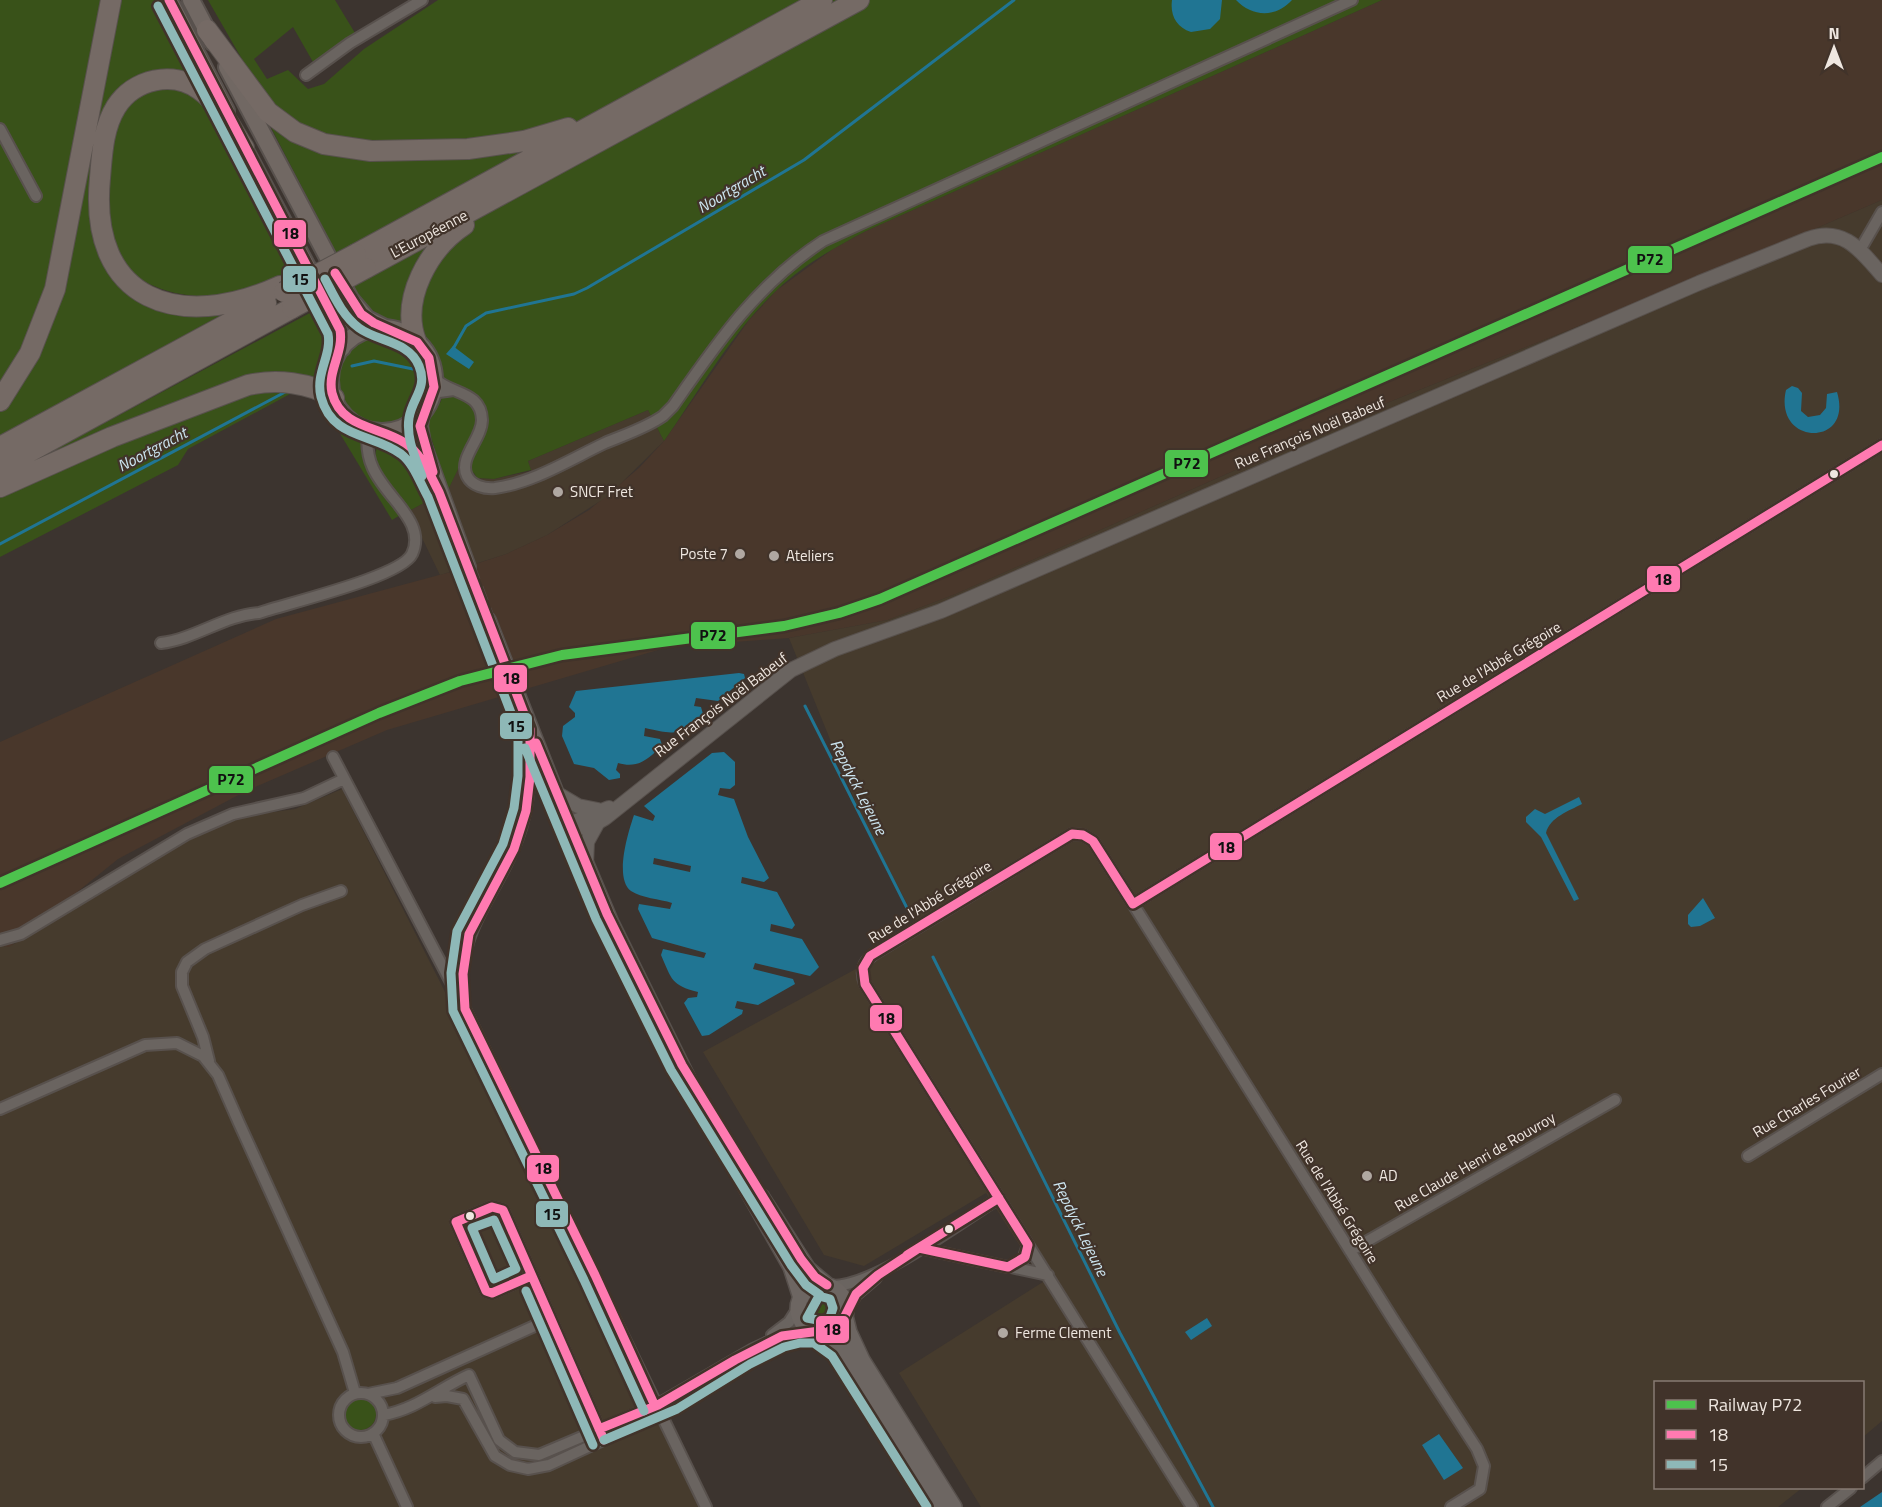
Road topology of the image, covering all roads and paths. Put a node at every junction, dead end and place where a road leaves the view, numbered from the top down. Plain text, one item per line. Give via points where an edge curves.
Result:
1 (111, 0) edge
2 (169, 0) edge
3 (191, 0) edge
4 (422, 0) edge
5 (859, 0) edge
6 (1352, 0) edge
7 (820, 1) edge
8 (207, 30) junction
9 (306, 75) dead end
10 (666, 85) junction
11 (0, 129) edge
12 (244, 148) junction
13 (567, 159) junction
14 (36, 196) dead end
15 (1882, 212) edge
16 (1860, 250) junction
17 (358, 257) junction
18 (1882, 275) edge
19 (286, 296) junction
20 (387, 328) junction
21 (416, 341) junction
22 (342, 348) junction
23 (434, 378) junction
24 (460, 391) junction
25 (432, 396) junction
26 (334, 398) junction
27 (0, 401) edge
28 (422, 414) junction
29 (375, 431) junction
30 (1882, 445) edge
31 (0, 447) edge
32 (0, 468) edge
33 (0, 487) edge
34 (439, 492) junction
35 (468, 567) tunnel mouth
36 (488, 620) tunnel mouth
37 (161, 643) dead end
38 (530, 729) junction
39 (333, 757) dead end
40 (344, 778) junction
41 (556, 793) junction
42 (627, 798) junction
43 (606, 809) junction
44 (598, 822) junction
45 (570, 827) junction
46 (586, 866) junction
47 (341, 891) dead end
48 (1133, 904) junction
49 (0, 940) edge
50 (465, 1010) junction
51 (210, 1063) junction
52 (682, 1065) junction
53 (1882, 1074) edge
54 (1615, 1100) dead end
55 (0, 1109) edge
56 (1748, 1156) dead end
57 (999, 1198) junction
58 (1028, 1245) junction
59 (919, 1248) junction
60 (1350, 1251) junction
61 (890, 1266) junction
62 (1004, 1266) junction
63 (1048, 1275) junction
64 (531, 1276) junction
65 (830, 1286) junction
66 (800, 1303) junction
67 (846, 1313) junction
68 (550, 1319) junction
69 (817, 1332) junction
70 (753, 1349) junction
71 (397, 1388) junction
72 (355, 1393) junction
73 (368, 1394) junction
74 (428, 1399) junction
75 (655, 1406) junction
76 (382, 1412) junction
77 (599, 1429) junction
78 (373, 1433) junction
79 (604, 1440) junction
80 (1882, 1461) edge
81 (1864, 1477) edge
82 (1850, 1489) edge
83 (408, 1507) edge
84 (706, 1507) edge
85 (941, 1507) edge
86 (954, 1507) edge
87 (1192, 1507) edge
88 (1451, 1507) edge
89 (1827, 1507) edge

1 - 27 highway via 55,289 30,353
2 - 12 main road
3 - 8 main road
4 - 9 street
5 - 13 highway, L'Européenne
6 - 24 street via 828,238 786,267 756,295 663,416 535,475 494,488 471,481 466,463 482,419 475,401
7 - 10 highway, L'Européenne
8 - 10 highway via 254,97 273,117 307,138 351,150 468,149 524,141 561,131
8 - 20 main road via 346,293 363,316
10 - 17 highway, L'Européenne
11 - 14 street
12 - 19 highway via 216,105 195,87 176,80 158,80 134,89 118,105 106,134 98,207 101,237 110,260 125,279 145,294 169,302 222,305
12 - 22 main road via 338,325
13 - 17 highway, L'Européenne
13 - 21 highway via 456,230 441,245 414,296 411,320
15 - 16 street
16 - 18 street, Rue François Noël Babeuf
16 - 42 street, Rue François Noël Babeuf via 1838,236 1808,239 953,606 823,654 779,678
17 - 19 highway, L'Européenne, bridge
19 - 31 highway, L'Européenne
19 - 32 highway, L'Européenne
20 - 21 main road
20 - 22 main road via 362,332
21 - 23 main road via 429,358
22 - 26 main road via 331,370
23 - 24 street
23 - 25 main road
24 - 25 street
25 - 28 main road
26 - 29 main road via 347,418
26 - 33 highway via 305,386 259,383 223,393 112,437
28 - 29 main road via 403,428
28 - 34 main road via 422,439
29 - 34 main road via 411,447
29 - 37 street via 367,453 371,467 414,530 414,549 407,561 364,581 245,614 183,640
30 - 48 street, Rue de l'Abbé Grégoire
34 - 35 main road
36 - 38 main road
38 - 41 main road
38 - 50 street via 531,770 526,810 510,855 469,934 463,974
39 - 40 street
40 - 49 street via 304,798 233,814 192,831 21,934
40 - 50 street
41 - 43 street via 583,808
41 - 45 main road
42 - 43 street, Rue François Noël Babeuf
42 - 44 street, Rue François Noël Babeuf
43 - 45 street, Rue François Noël Babeuf
44 - 45 street, Rue François Noël Babeuf
44 - 46 street, Rue François Noël Babeuf via 587,842
45 - 46 main road
46 - 52 main road
47 - 51 street via 205,949 187,962 182,972 182,989
48 - 57 street, Rue de l'Abbé Grégoire via 1093,841 1072,834 874,954 864,964 865,984
48 - 60 street, Rue de l'Abbé Grégoire
50 - 75 street
51 - 55 street via 182,1044 150,1044
51 - 72 street via 343,1352
52 - 65 main road via 801,1259 815,1277
52 - 66 main road via 718,1140 791,1267
53 - 56 street, Rue Charles Fourier
54 - 60 street, Rue Claude Henri de Rouvroy
57 - 58 street, Rue de l'Abbé Grégoire
57 - 59 street
58 - 62 street via 1021,1262
58 - 63 street, Rue de l'Abbé Grégoire
59 - 61 street
59 - 62 street
60 - 88 street, Rue de l'Abbé Grégoire via 1477,1449 1484,1466 1480,1489
61 - 65 street via 853,1283
61 - 67 street via 856,1295
62 - 63 street
63 - 87 street, Rue de l'Abbé Grégoire
64 - 64 street via 501,1208 489,1208 456,1222 486,1291 492,1293
64 - 68 street
65 - 66 main road via 812,1287
65 - 67 main road via 842,1295
66 - 69 main road via 802,1321
66 - 70 street via 789,1322
67 - 69 main road via 836,1329
67 - 86 main road via 849,1332 860,1356
68 - 71 street
68 - 77 street
69 - 70 street via 790,1333
69 - 85 main road via 834,1340 846,1354
70 - 75 street
71 - 73 street
71 - 76 street
72 - 73 street
72 - 78 street via 341,1405 340,1423 354,1436
73 - 76 street via 376,1399
74 - 76 street via 398,1412
74 - 77 street via 469,1375 496,1437 506,1447 525,1455 546,1453
74 - 79 street via 447,1395 463,1399 489,1449 518,1468 546,1467
75 - 77 street
75 - 79 street via 643,1422
75 - 84 street
76 - 78 street
77 - 79 street
78 - 83 street
80 - 81 street
82 - 89 street

